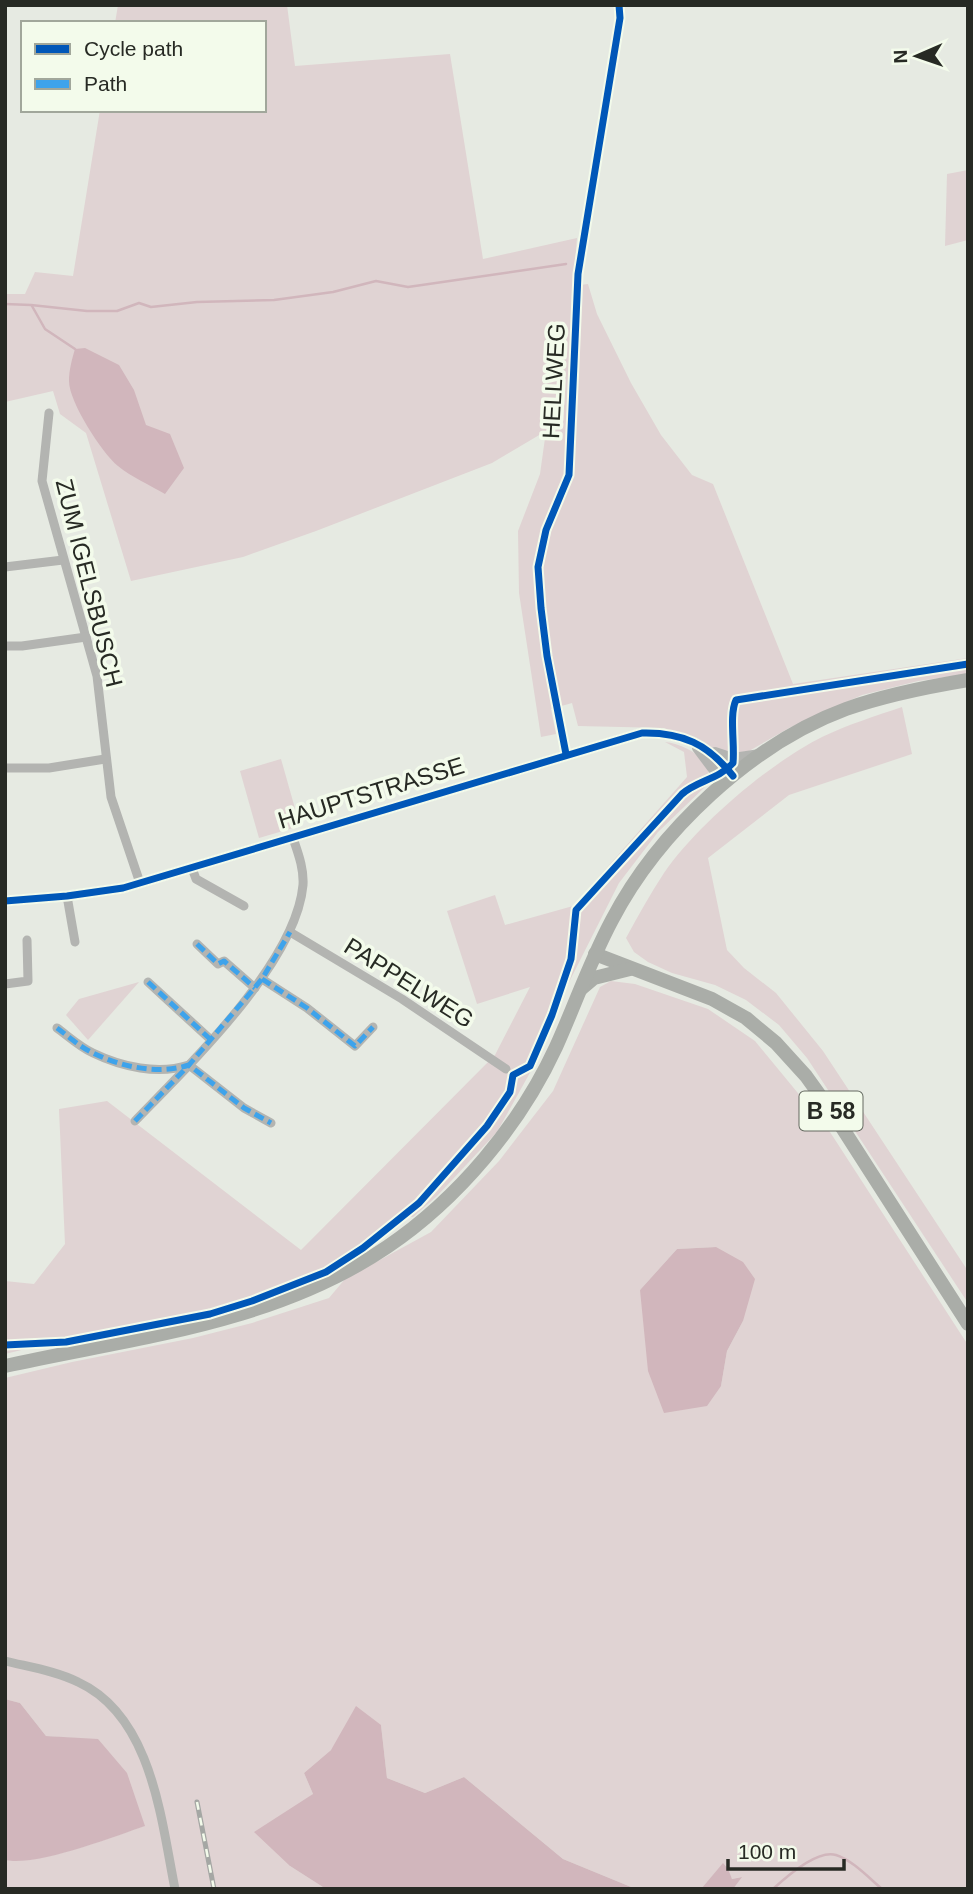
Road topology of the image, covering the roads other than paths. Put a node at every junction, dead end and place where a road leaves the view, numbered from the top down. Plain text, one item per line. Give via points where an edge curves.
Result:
1 (619, 5) edge
2 (49, 413) dead end
3 (63, 560) junction
4 (5, 567) edge
5 (86, 637) junction
6 (5, 646) edge
7 (968, 680) edge
8 (690, 741) junction
9 (709, 750) junction
10 (765, 753) junction
11 (566, 754) junction
12 (105, 759) junction
13 (5, 768) edge
14 (729, 780) junction
15 (293, 838) junction
16 (192, 868) junction
17 (140, 883) junction
18 (67, 896) junction
19 (5, 901) edge
20 (244, 906) dead end
21 (290, 932) junction
22 (27, 940) dead end
23 (75, 942) dead end
24 (197, 944) dead end
25 (594, 954) junction
26 (630, 969) junction
27 (262, 979) junction
28 (148, 982) dead end
29 (5, 984) edge
30 (255, 988) junction
31 (578, 992) junction
32 (373, 1027) dead end
33 (57, 1028) dead end
34 (210, 1039) junction
35 (189, 1065) junction
36 (506, 1069) dead end
37 (135, 1121) dead end
38 (271, 1123) dead end
39 (968, 1324) edge
40 (5, 1366) edge
41 (5, 1661) edge
42 (175, 1889) edge

1 - 11 street, HELLWEG via 578,274 569,475 546,530 538,567 547,656
2 - 3 street, ZUM IGELSBUSCH via 42,481
3 - 4 street
3 - 5 street, ZUM IGELSBUSCH
5 - 6 street
5 - 12 street, ZUM IGELSBUSCH via 97,676
7 - 10 main road via 903,692 843,710
8 - 9 street, HAUPTSTRASSE
8 - 11 street, HAUPTSTRASSE via 664,732 642,733
8 - 14 street
9 - 10 street via 733,758
9 - 14 street, HAUPTSTRASSE
10 - 14 main road
11 - 15 street, HAUPTSTRASSE
12 - 13 street via 49,768
12 - 17 street, ZUM IGELSBUSCH via 111,797
14 - 25 main road via 665,842
15 - 16 street, HAUPTSTRASSE
15 - 21 street via 303,883
16 - 17 street, HAUPTSTRASSE
16 - 20 street via 196,879
17 - 18 street, HAUPTSTRASSE
18 - 19 street, HAUPTSTRASSE
18 - 23 street
21 - 27 street
21 - 36 street, PAPPELWEG
22 - 29 street via 28,981
24 - 30 street
25 - 26 main road, B 58
25 - 31 main road
26 - 31 main road via 594,978
26 - 39 main road, B 58 via 729,1008 761,1029 790,1058 834,1115
27 - 30 street
27 - 32 street via 355,1046
28 - 34 street
30 - 34 street
31 - 40 main road via 536,1084 500,1138 463,1181 388,1246 313,1289 233,1318
33 - 35 street via 92,1053 134,1067 159,1070
34 - 35 street
35 - 37 street
35 - 38 street
41 - 42 street via 79,1682 113,1706 147,1764

